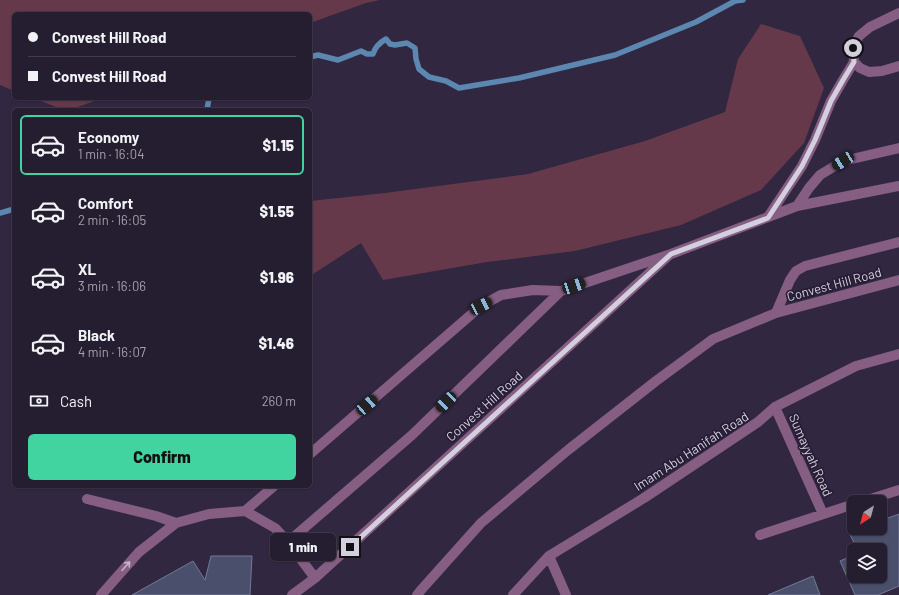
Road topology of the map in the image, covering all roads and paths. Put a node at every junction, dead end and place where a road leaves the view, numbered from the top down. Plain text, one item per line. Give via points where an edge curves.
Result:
1 (899, 13) edge
2 (854, 62) junction
3 (899, 66) edge
4 (899, 148) edge
5 (899, 186) edge
6 (797, 206) junction
7 (768, 218) junction
8 (899, 242) edge
9 (671, 254) junction
10 (899, 280) edge
11 (560, 291) junction
12 (776, 313) junction
13 (899, 354) edge
14 (775, 408) junction
15 (312, 452) edge
16 (272, 488) edge
17 (899, 490) edge
18 (883, 495) edge
19 (87, 499) dead end
20 (847, 506) edge
21 (245, 511) junction
22 (823, 514) junction
23 (176, 523) junction
24 (760, 535) dead end
25 (288, 542) junction
26 (549, 556) junction
27 (315, 578) junction
28 (417, 593) edge
29 (101, 595) edge
30 (292, 595) edge
31 (513, 595) edge
32 (566, 595) edge

1 - 2 street via 870,27 859,36 853,48
2 - 3 street via 869,72
2 - 7 street via 831,101 802,166
4 - 6 street via 843,161 820,176
5 - 6 street, Convest Hill Road
6 - 7 street, Convest Hill Road
7 - 9 street, Convest Hill Road
8 - 12 street, Convest Hill Road via 805,266 796,271
9 - 11 street, Convest Hill Road
9 - 27 street, Convest Hill Road
10 - 12 street, Convest Hill Road
11 - 15 street, Convest Hill Road via 533,290 501,295 481,306
11 - 25 street, Convest Hill Road via 412,436
12 - 28 street, Convest Hill Road via 713,339 649,386 481,523
13 - 14 street, Imam Abu Hanifah Road via 856,366
14 - 22 street, Sumayyah Road
14 - 26 street, Imam Abu Hanifah Road via 657,490
16 - 21 street
17 - 18 street
19 - 23 street
20 - 22 street, Sumayyah Road
21 - 23 street via 208,514
21 - 25 street via 275,528
22 - 24 street, Sumayyah Road
29 -> 23 street via 139,552
25 - 27 street
26 - 31 street, Imam Abu Hanifah Road
26 - 32 street
27 - 30 street, Convest Hill Road

